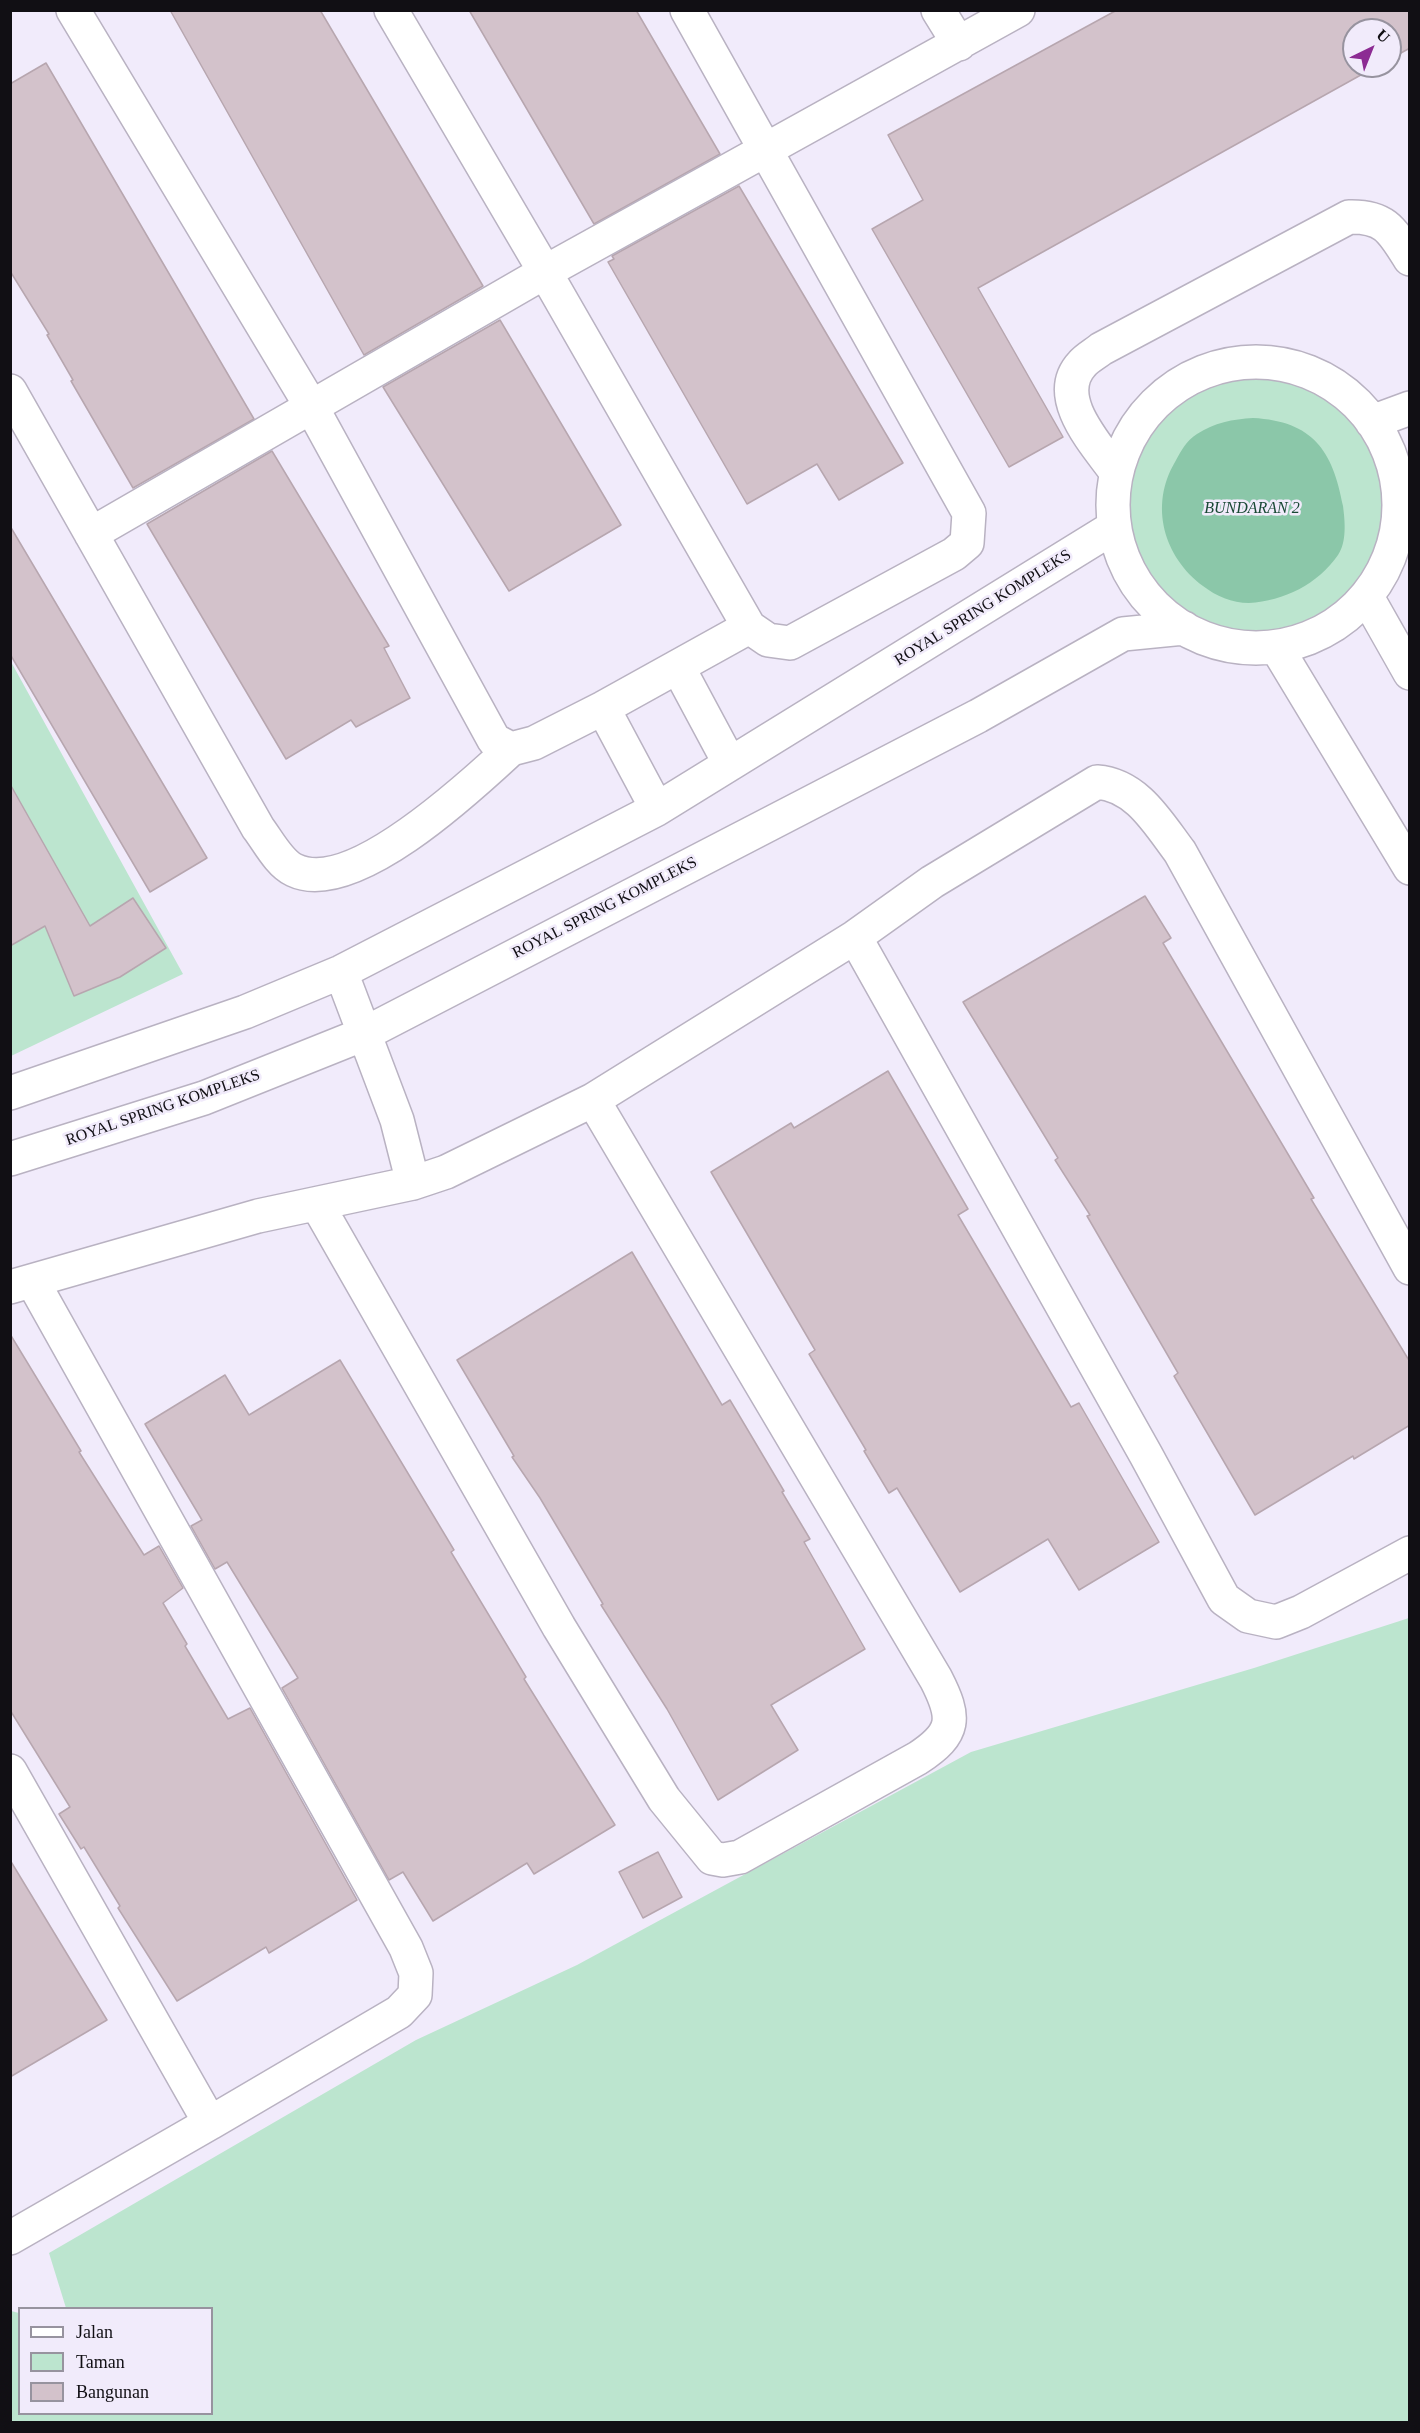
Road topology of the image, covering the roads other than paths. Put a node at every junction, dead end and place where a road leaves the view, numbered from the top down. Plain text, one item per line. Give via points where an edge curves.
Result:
1 (73, 10) edge
2 (391, 10) edge
3 (687, 10) edge
4 (938, 10) edge
5 (1018, 10) edge
6 (958, 44) junction
7 (766, 152) junction
8 (1410, 259) edge
9 (545, 272) junction
10 (10, 391) edge
11 (311, 406) junction
12 (1410, 408) edge
13 (1372, 422) junction
14 (1116, 472) junction
15 (1114, 527) junction
16 (91, 534) junction
17 (1367, 597) junction
18 (749, 627) junction
19 (1184, 628) junction
20 (1277, 648) junction
21 (678, 667) junction
22 (1410, 673) edge
23 (603, 708) junction
24 (511, 749) junction
25 (730, 764) junction
26 (657, 809) junction
27 (1410, 868) edge
28 (855, 937) junction
29 (341, 972) junction
30 (364, 1034) junction
31 (10, 1093) edge
32 (592, 1100) junction
33 (10, 1160) edge
34 (413, 1183) junction
35 (317, 1204) junction
36 (1410, 1268) edge
37 (22, 1284) edge
38 (1410, 1553) edge
39 (10, 1771) edge
40 (210, 2123) junction
41 (10, 2238) edge

1 - 11 street
2 - 9 street
3 - 7 street
4 - 6 street
5 - 6 street
6 - 7 street
7 - 9 street
7 - 18 street via 969,513 970,531 967,543 954,554 803,638 779,643
8 - 14 street via 1384,224 1369,216 1349,217 1101,349 1081,365 1072,384 1073,403 1084,427
9 - 11 street
9 - 18 street
10 - 16 street
11 - 16 street
11 - 24 street via 494,740
12 - 13 street
13 - 14 street via 1354,401 1308,372 1282,364 1228,365 1201,372 1156,402 1138,423
13 - 17 street via 1395,470 1399,515 1392,550
14 - 15 street via 1112,499
15 - 19 street via 1123,557 1138,585 1158,609
15 - 25 street, ROYAL SPRING KOMPLEKS
16 - 24 street via 258,828 292,869 313,876 338,872 373,857 425,822
17 - 20 street via 1327,630
17 - 22 street
18 - 21 street
19 - 20 street via 1213,641 1245,648
19 - 30 street, ROYAL SPRING KOMPLEKS via 1123,634 936,738
20 - 27 street
21 - 23 street
21 - 25 street
23 - 24 street via 534,743
23 - 26 street
25 - 26 street, ROYAL SPRING KOMPLEKS
26 - 29 street, ROYAL SPRING KOMPLEKS
28 - 32 street
28 - 36 street via 932,882 1098,782 1114,783 1128,790 1180,852
28 - 38 street via 1224,1599 1248,1616 1276,1622
29 - 30 street
29 - 31 street, ROYAL SPRING KOMPLEKS via 245,1012
30 - 33 street, ROYAL SPRING KOMPLEKS via 204,1098
30 - 34 street via 397,1120
32 - 34 street via 446,1172
32 - 35 street via 936,1680 951,1718 937,1746 740,1857 712,1858 664,1799 559,1627
34 - 35 street
35 - 37 street via 258,1216
37 - 40 street via 406,1948 416,1973 415,1995 399,2012
39 - 40 street
40 - 41 street

